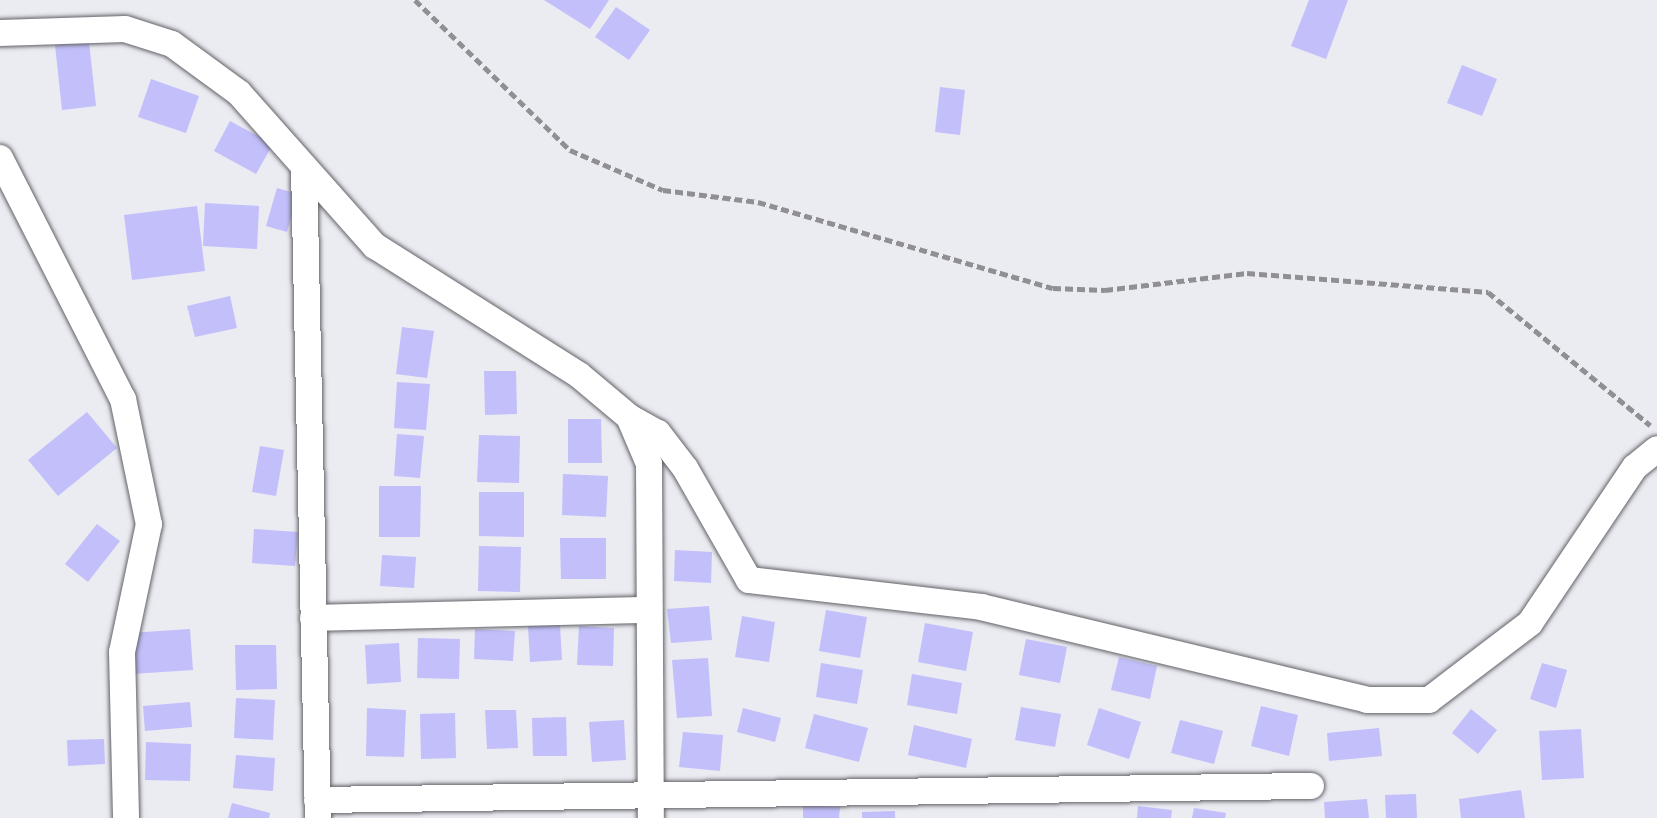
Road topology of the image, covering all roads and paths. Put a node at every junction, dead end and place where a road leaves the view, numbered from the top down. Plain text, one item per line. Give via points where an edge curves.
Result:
1 (415, 0) edge
2 (0, 33) edge
3 (0, 158) edge
4 (304, 167) junction
5 (629, 417) junction
6 (1657, 431) edge
7 (1657, 449) edge
8 (649, 610) junction
9 (313, 618) junction
10 (1311, 786) dead end
11 (650, 806) edge
12 (318, 809) edge
13 (126, 818) edge

1 - 6 path via 570,150 663,190 758,202 1053,288 1105,290 1247,273 1488,292
2 - 4 street via 125,29 172,44 239,93
3 - 13 street via 123,399 149,524 122,652
4 - 5 street via 375,246 579,375
4 - 9 street
5 - 7 street via 658,433 685,468 749,580 981,607 1367,700 1429,700 1530,623 1635,467
5 - 8 street via 649,464
8 - 9 street
8 - 11 street
9 - 12 street
10 - 11 street
11 - 12 street

